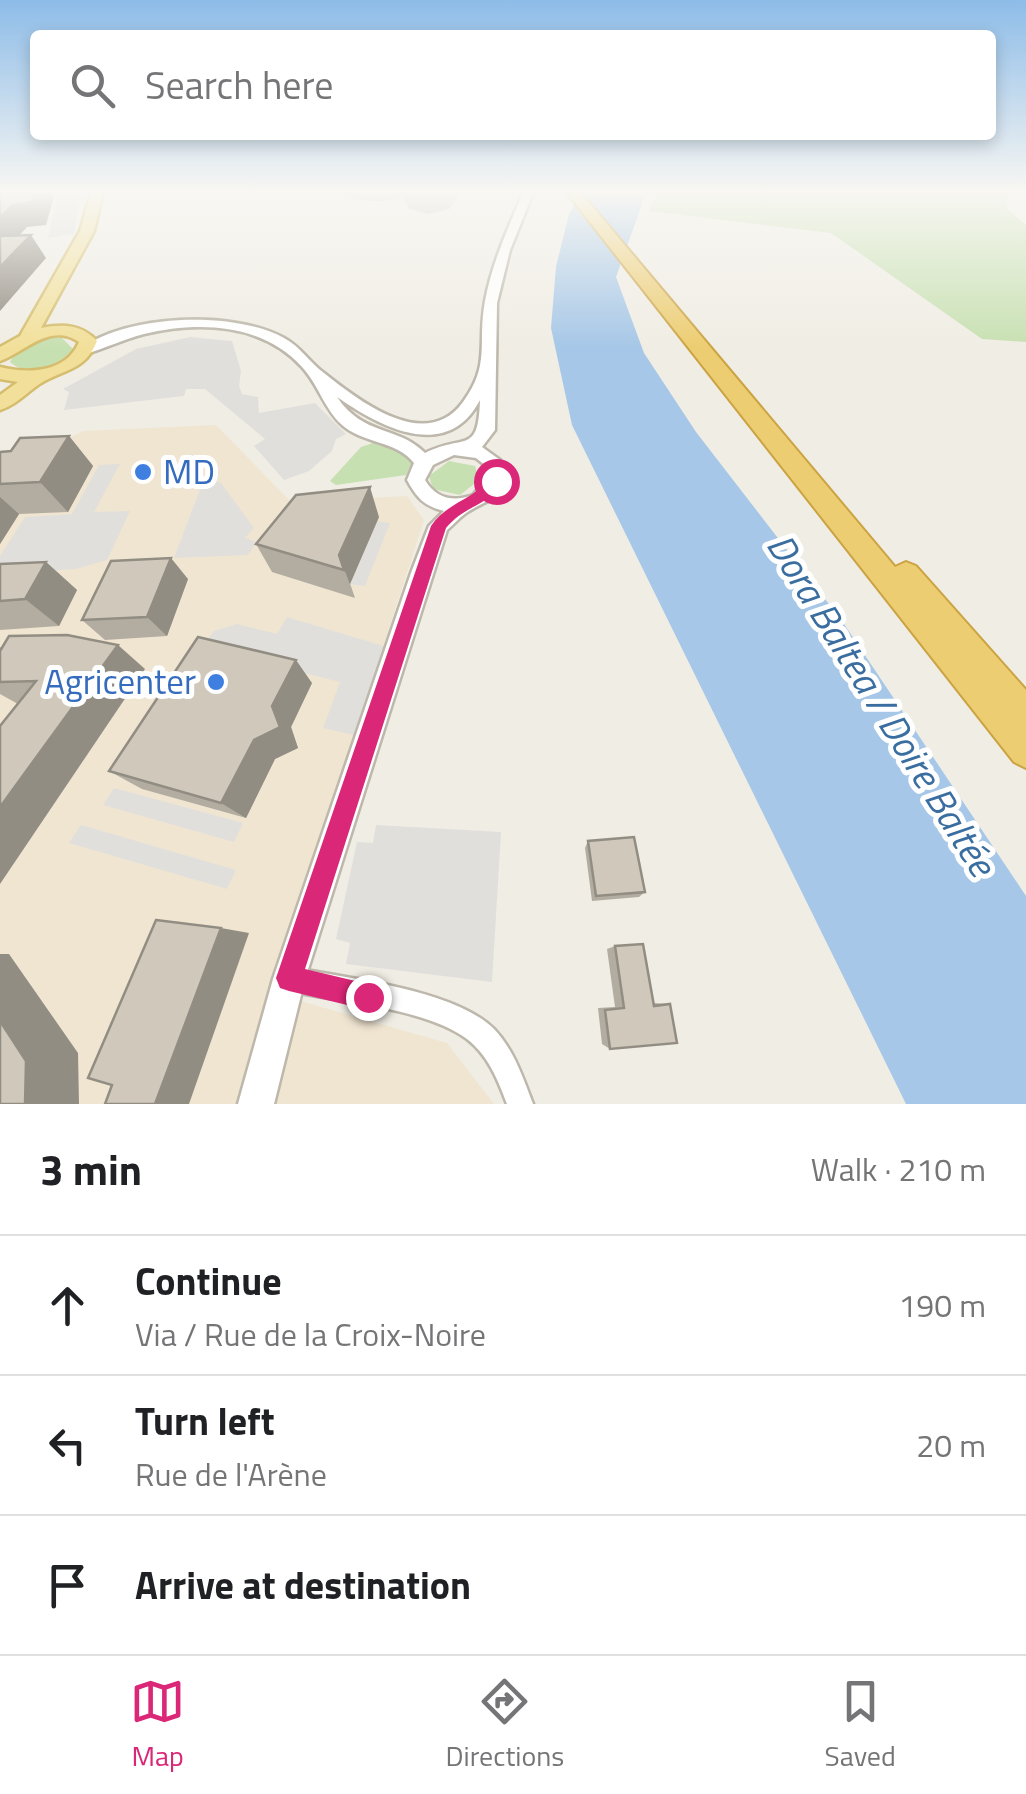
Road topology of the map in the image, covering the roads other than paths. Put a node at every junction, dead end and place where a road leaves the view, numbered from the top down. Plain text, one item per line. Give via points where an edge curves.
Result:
1 (80, 245) edge
2 (92, 245) edge
3 (509, 245) edge
4 (618, 245) edge
5 (627, 245) edge
6 (28, 338) junction
7 (78, 339) junction
8 (487, 349) junction
9 (1, 364) edge
10 (486, 372) junction
11 (728, 373) junction
12 (39, 376) junction
13 (322, 379) junction
14 (0, 404) edge
15 (456, 449) junction
16 (422, 463) junction
17 (494, 464) junction
18 (436, 514) junction
19 (1026, 716) edge
20 (1026, 750) edge
21 (289, 978) junction
22 (256, 1104) edge
23 (520, 1104) edge

1 - 6 main road
2 - 7 main road via 60,307 58,322
3 - 8 street via 495,284
4 - 11 highway
5 - 11 highway
6 - 7 main road
6 - 9 main road
7 - 12 main road via 67,366
7 - 13 street via 212,324 254,329 284,344
8 - 10 street
8 - 17 street
9 - 12 main road
10 - 13 street via 462,417 422,430 376,418
10 - 15 street via 487,430 477,443
11 - 19 highway
11 - 20 highway
12 - 14 main road
13 - 15 street via 370,424 407,440
13 - 16 street via 330,404 354,427 410,449
15 - 16 street
15 - 17 street via 480,453
16 - 18 street via 417,486
17 - 18 street via 492,489
18 - 21 street
21 - 22 street
21 - 23 street via 424,1008 474,1028 494,1048

